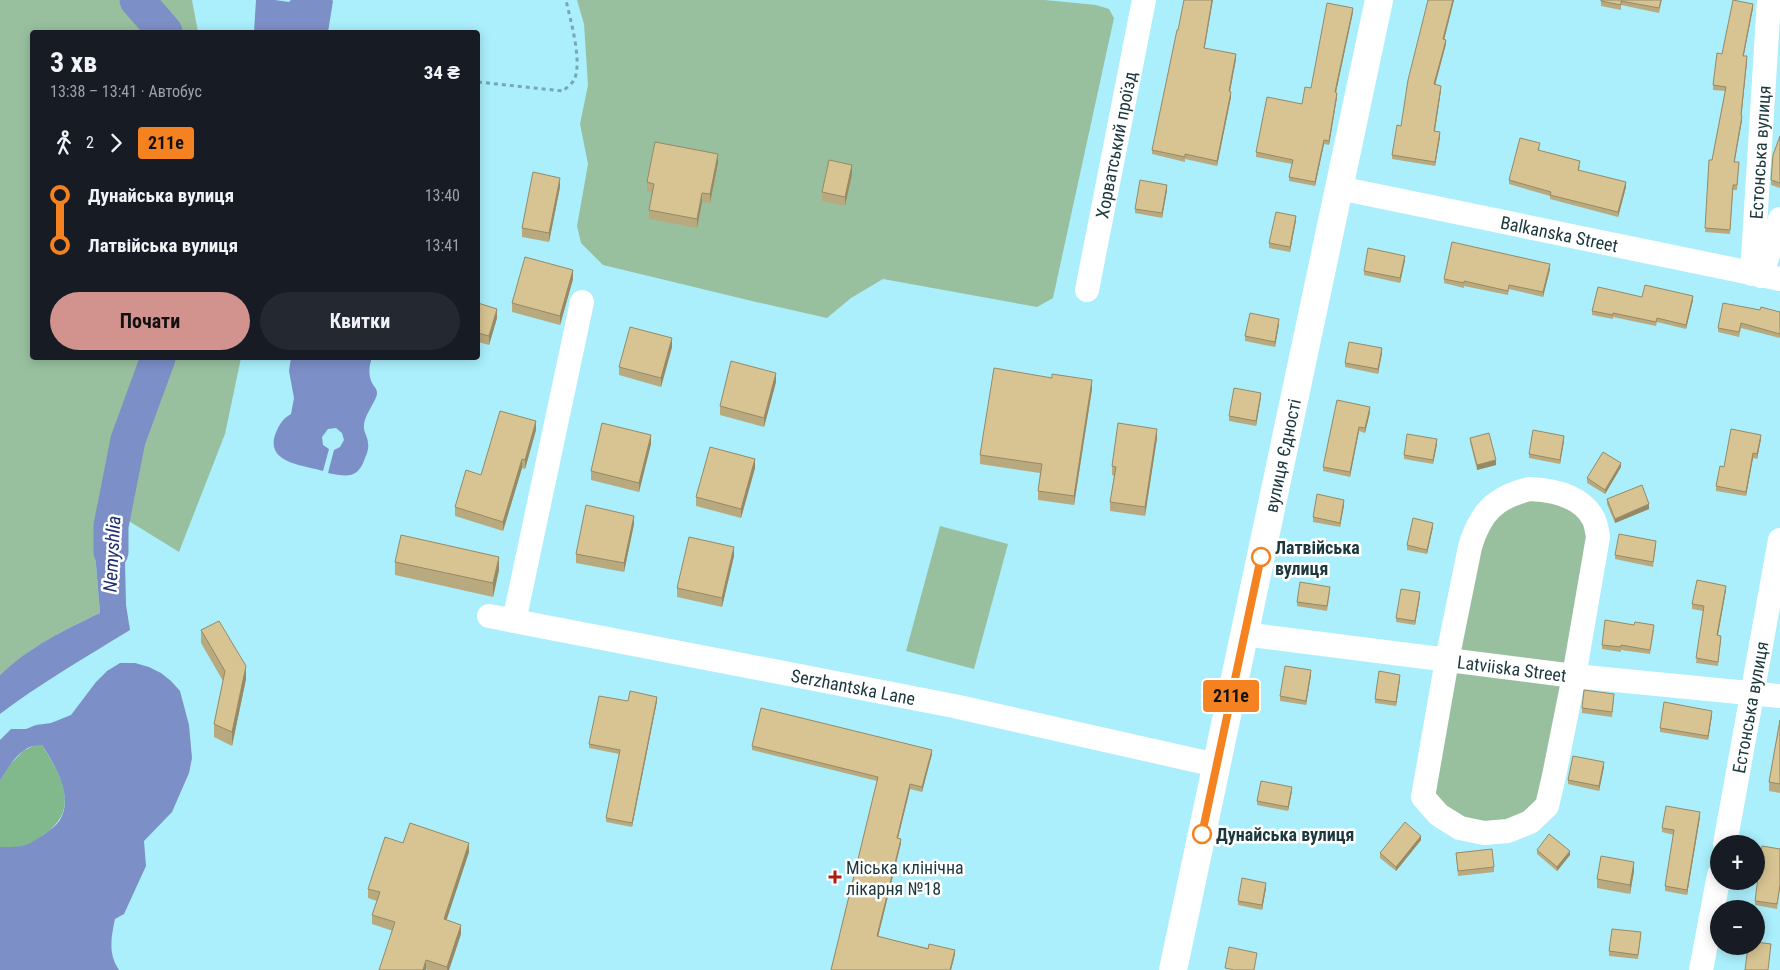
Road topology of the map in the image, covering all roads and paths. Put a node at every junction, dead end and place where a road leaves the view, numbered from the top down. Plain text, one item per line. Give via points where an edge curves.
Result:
1 (566, 0) edge
2 (1144, 0) edge
3 (1379, 0) edge
4 (1770, 0) edge
5 (480, 82) edge
6 (1339, 188) junction
7 (1780, 219) edge
8 (1764, 276) edge
9 (1087, 290) dead end
10 (582, 302) dead end
11 (1780, 540) edge
12 (489, 616) dead end
13 (514, 621) junction
14 (1244, 634) junction
15 (1447, 660) junction
16 (1574, 676) junction
17 (1753, 693) junction
18 (1780, 696) edge
19 (1216, 765) junction
20 (1727, 835) edge
21 (1716, 890) edge
22 (1173, 970) edge
23 (1701, 970) edge

1 - 5 path via 576,44 577,66 574,80 563,91
2 - 9 street, Хорватський проїзд
3 - 6 main road, вулиця Єдності
4 - 8 street, Естонська вулиця
6 - 8 street, Balkanska Street
6 - 14 main road, вулиця Єдності
7 - 8 street
10 - 13 street
11 - 17 street, Естонська вулиця
12 - 13 street, Serzhantska Lane
13 - 19 street, Serzhantska Lane via 954,706
14 - 15 street, Latviiska Street
14 - 19 main road, вулиця Єдності
15 - 16 street, Latviiska Street
15 - 16 street via 1423,797 1439,815 1460,828 1484,833 1508,831 1530,822 1547,806
15 - 16 street via 1470,547 1479,522 1497,502 1513,493 1530,489 1548,490 1581,504 1593,518 1598,537
16 - 17 street, Latviiska Street
17 - 18 street, Latviiska Street
17 - 20 street, Естонська вулиця
19 - 22 main road, вулиця Єдності
21 - 23 street

